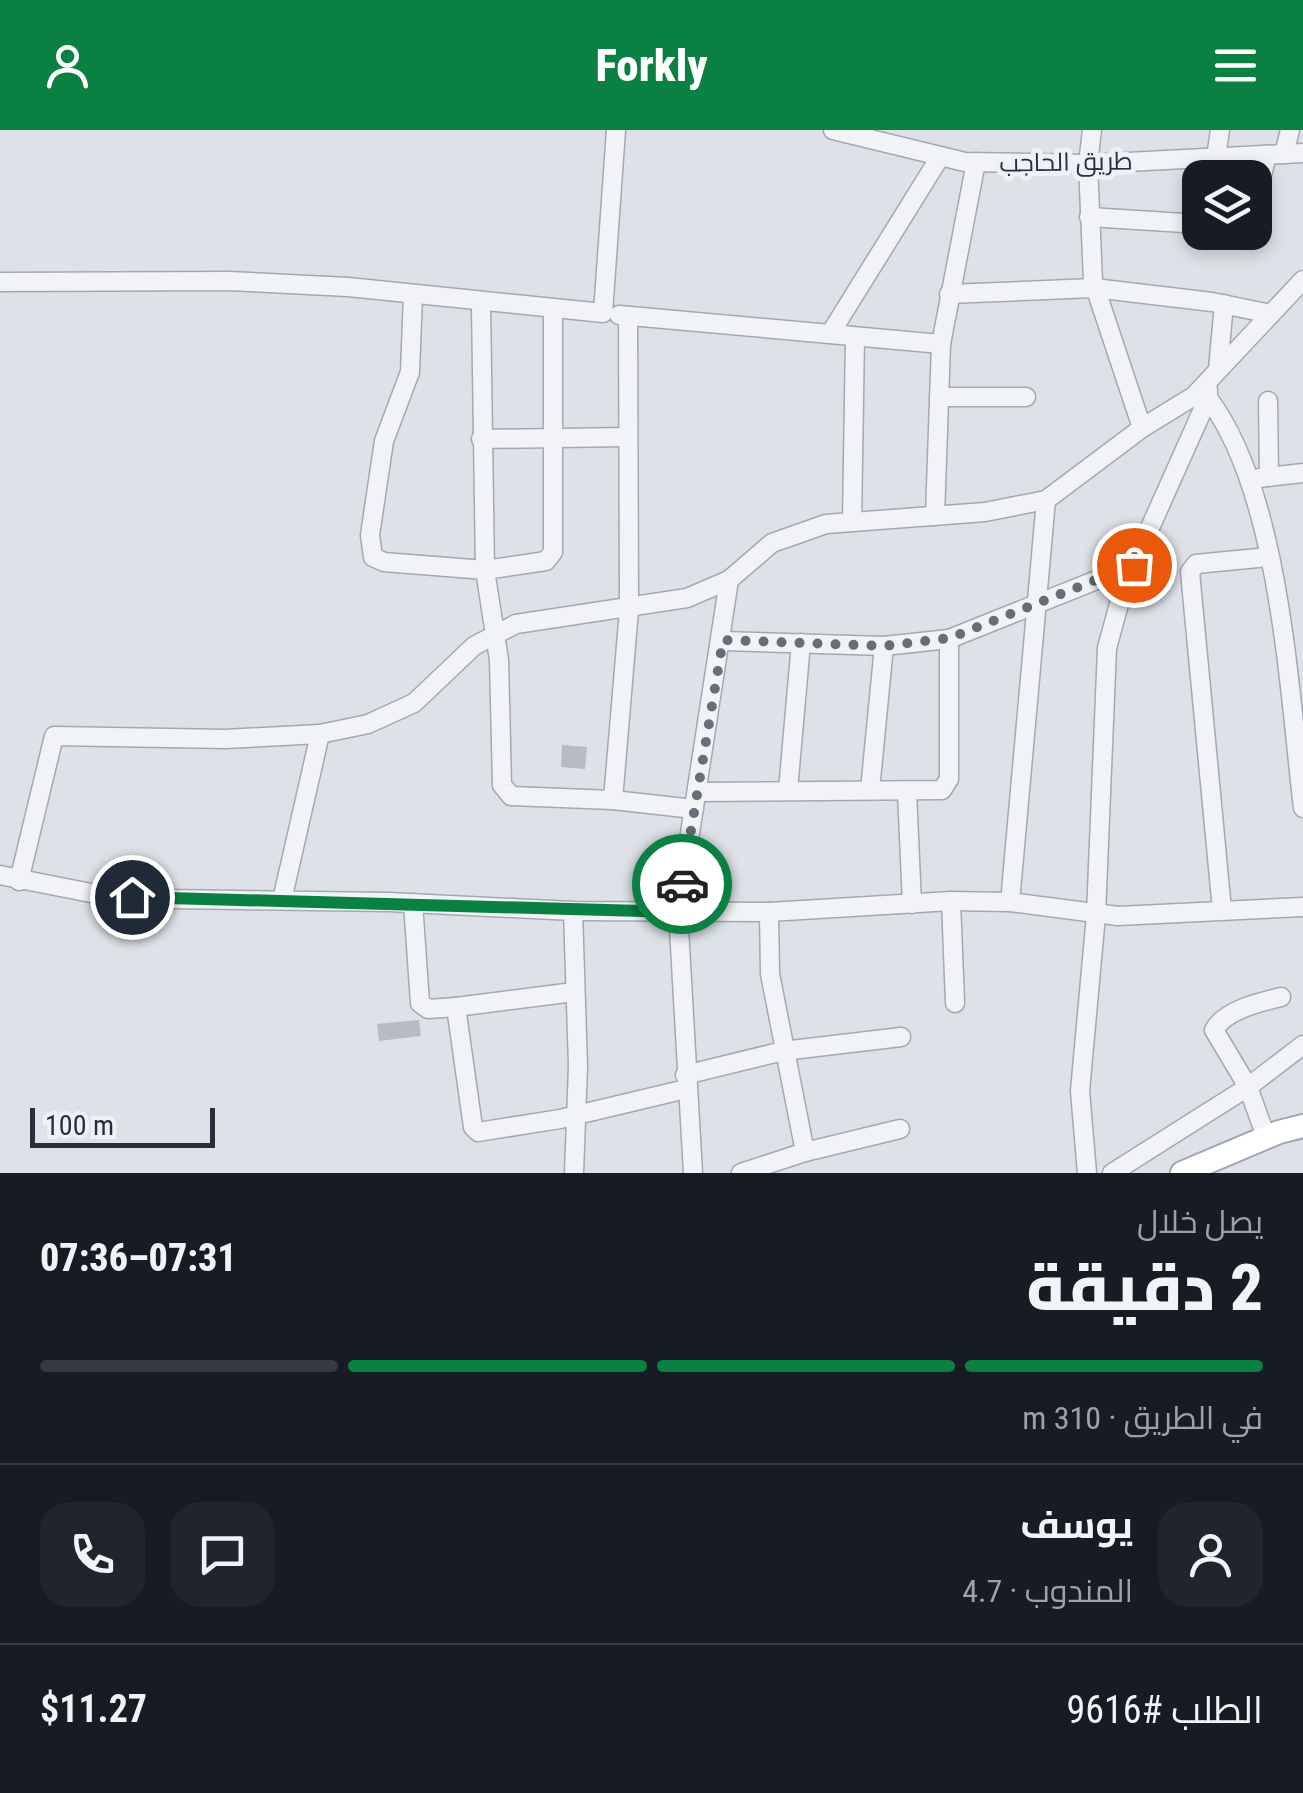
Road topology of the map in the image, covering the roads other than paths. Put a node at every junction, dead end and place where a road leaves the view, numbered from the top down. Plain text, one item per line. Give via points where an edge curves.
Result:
1 (616, 130) edge
2 (833, 130) edge
3 (1092, 130) edge
4 (1220, 130) edge
5 (1290, 130) edge
6 (1285, 154) edge
7 (940, 157) junction
8 (1211, 158) junction
9 (976, 162) junction
10 (1088, 164) junction
11 (1089, 217) junction
12 (1182, 223) edge
13 (1303, 280) edge
14 (0, 282) edge
15 (1094, 288) junction
16 (948, 294) junction
17 (413, 295) junction
18 (481, 304) junction
19 (1224, 304) junction
20 (553, 310) junction
21 (603, 313) junction
22 (1271, 314) junction
23 (628, 316) junction
24 (830, 334) junction
25 (854, 338) junction
26 (941, 344) junction
27 (1211, 383) junction
28 (1026, 397) dead end
29 (939, 398) junction
30 (1268, 401) dead end
31 (1142, 428) junction
32 (627, 437) junction
33 (553, 438) junction
34 (481, 439) junction
35 (1303, 473) edge
36 (1269, 477) junction
37 (1247, 480) junction
38 (1046, 500) junction
39 (935, 516) junction
40 (852, 522) junction
41 (1268, 557) junction
42 (1134, 565) junction
43 (485, 570) junction
44 (729, 580) junction
45 (1038, 602) junction
46 (629, 610) junction
47 (494, 632) junction
48 (950, 638) junction
49 (1283, 639) junction
50 (723, 640) junction
51 (1303, 642) edge
52 (802, 643) junction
53 (884, 646) junction
54 (320, 734) junction
55 (788, 790) junction
56 (870, 790) junction
57 (907, 792) junction
58 (613, 800) junction
59 (696, 800) junction
60 (1303, 808) edge
61 (0, 875) edge
62 (19, 880) junction
63 (282, 900) junction
64 (951, 901) junction
65 (1010, 902) junction
66 (414, 903) junction
67 (912, 904) junction
68 (1303, 907) edge
69 (1222, 910) junction
70 (573, 911) junction
71 (678, 912) junction
72 (769, 912) junction
73 (1096, 915) junction
74 (574, 992) junction
75 (1282, 998) dead end
76 (955, 1002) dead end
77 (456, 1007) junction
78 (901, 1037) dead end
79 (1303, 1046) edge
80 (783, 1051) junction
81 (685, 1082) junction
82 (1248, 1087) junction
83 (1303, 1114) edge
84 (575, 1115) junction
85 (1303, 1126) edge
86 (900, 1129) dead end
87 (1273, 1134) junction
88 (805, 1152) junction
89 (574, 1173) edge
90 (693, 1173) edge
91 (742, 1173) edge
92 (1087, 1173) edge
93 (1112, 1173) edge
94 (1182, 1173) edge

1 - 21 street
2 - 7 street, طريق الحاجب
3 - 10 street
4 - 8 street
5 - 6 street
6 - 8 street, طريق الحاجب
7 - 9 street, طريق الحاجب
7 - 24 street
8 - 10 street, طريق الحاجب
9 - 10 street, طريق الحاجب
9 - 16 street
10 - 11 street
11 - 12 street
11 - 15 street
13 - 22 street
14 - 17 street via 229,282
15 - 16 street
15 - 19 street
15 - 31 street
16 - 26 street
17 - 18 street
17 - 43 street via 409,378 386,433 370,550 384,562
18 - 20 street
18 - 34 street
19 - 22 street
19 - 27 street
20 - 21 street
20 - 33 street
21 - 23 street
22 - 27 street
23 - 24 street
23 - 32 street
24 - 25 street
25 - 26 street
25 - 40 street
26 - 29 street
27 - 31 street
27 - 37 street
27 - 42 street
28 - 29 street
29 - 39 street
30 - 36 street
31 - 38 street
32 - 33 street
32 - 46 street
33 - 34 street
33 - 43 street via 552,558
34 - 43 street
35 - 36 street
36 - 37 street
37 - 41 street
38 - 39 street
38 - 45 street
39 - 40 street
40 - 44 street via 798,531 751,558
41 - 49 street
41 - 69 street via 1196,564 1190,572
42 - 45 street
42 - 73 street via 1107,648 1103,683
43 - 47 street
44 - 46 street via 687,598
44 - 50 street
45 - 48 street
45 - 65 street
46 - 47 street via 538,619
46 - 58 street
47 - 54 street via 401,712
47 - 58 street via 506,792
48 - 53 street
48 - 57 street via 947,786
49 - 51 street
49 - 60 street
50 - 52 street
50 - 59 street
52 - 53 street
52 - 55 street
53 - 56 street
54 - 62 street via 54,736
54 - 63 street
55 - 56 street
55 - 59 street
56 - 57 street
57 - 67 street
58 - 59 street
59 - 71 street
61 - 62 street
62 - 63 street via 150,898
63 - 66 street
64 - 65 street
64 - 67 street
64 - 76 street
65 - 73 street
66 - 70 street
66 - 77 street via 420,1003 428,1009
67 - 72 street
68 - 69 street
69 - 73 street
70 - 71 street
70 - 74 street
71 - 72 street
71 - 81 street
72 - 80 street via 770,974
73 - 92 street via 1080,1092
74 - 77 street
74 - 84 street
75 - 82 street via 1252,1004 1216,1024 1216,1037
77 - 84 street via 473,1127 484,1132
78 - 80 street
79 - 82 street
80 - 81 street
80 - 88 street
81 - 84 street
81 - 90 street
82 - 87 street
82 - 93 street
83 - 87 main road
84 - 89 street
85 - 87 main road
86 - 88 street
87 - 94 main road
88 - 91 street

